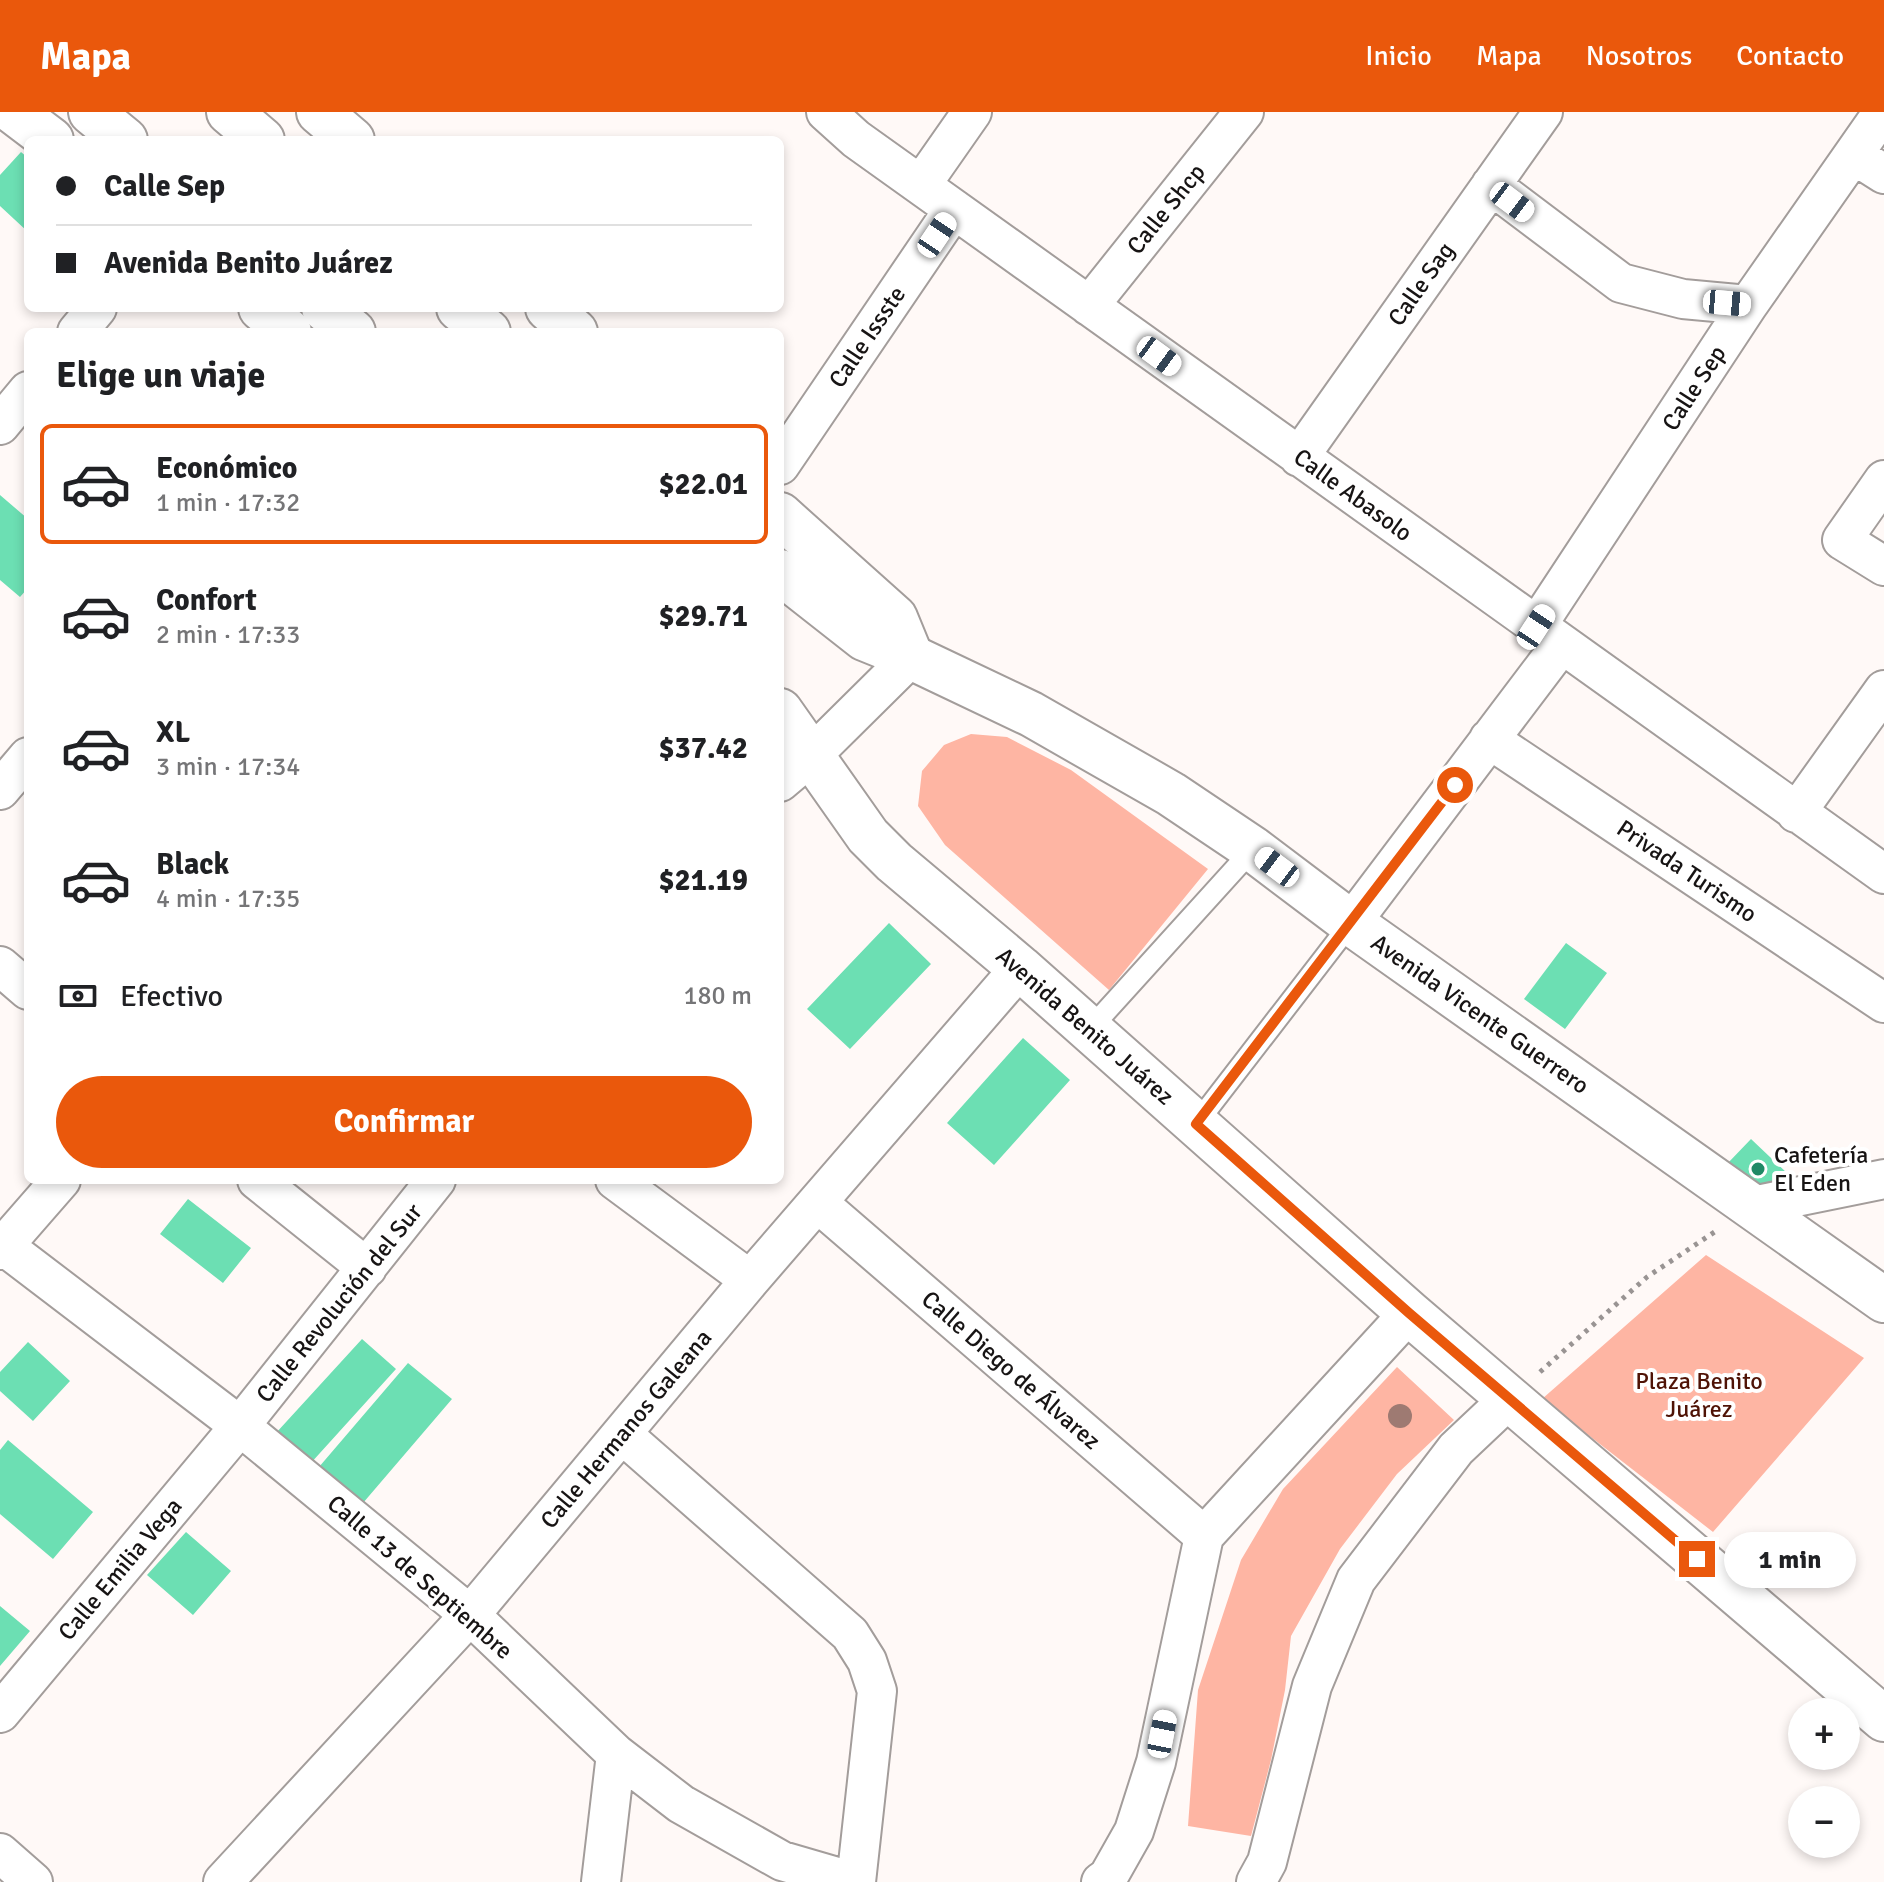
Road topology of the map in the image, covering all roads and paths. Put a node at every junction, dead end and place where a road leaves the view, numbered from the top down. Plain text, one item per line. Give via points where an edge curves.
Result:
1 (14, 112) edge
2 (91, 112) edge
3 (229, 112) edge
4 (319, 112) edge
5 (826, 112) edge
6 (972, 112) edge
7 (1244, 112) edge
8 (1543, 112) edge
9 (1883, 112) edge
10 (46, 136) edge
11 (120, 136) edge
12 (257, 136) edge
13 (347, 136) edge
14 (1869, 164) edge
15 (921, 185) junction
16 (1491, 185) junction
17 (954, 209) junction
18 (1748, 305) junction
19 (1089, 306) junction
20 (94, 312) edge
21 (266, 312) edge
22 (329, 312) edge
23 (464, 312) edge
24 (552, 312) edge
25 (80, 328) edge
26 (284, 328) edge
27 (348, 328) edge
28 (483, 328) edge
29 (570, 328) edge
30 (24, 396) edge
31 (0, 425) edge
32 (1299, 457) junction
33 (784, 459) edge
34 (1884, 480) edge
35 (784, 519) edge
36 (1884, 566) edge
37 (784, 575) edge
38 (1548, 636) junction
39 (911, 657) junction
40 (1884, 690) edge
41 (784, 730) edge
42 (1489, 739) junction
43 (24, 762) edge
44 (791, 763) edge
45 (0, 790) edge
46 (1796, 813) junction
47 (1253, 849) junction
48 (1884, 874) edge
49 (1351, 923) junction
50 (0, 966) edge
51 (1020, 968) junction
52 (24, 987) edge
53 (1884, 1003) edge
54 (1089, 1030) junction
55 (1196, 1124) junction
56 (1884, 1179) edge
57 (57, 1184) edge
58 (262, 1184) edge
59 (433, 1184) edge
60 (620, 1184) edge
61 (818, 1203) junction
62 (1752, 1206) junction
63 (1, 1246) edge
64 (367, 1268) junction
65 (750, 1280) junction
66 (1884, 1300) edge
67 (1409, 1313) junction
68 (1509, 1399) junction
69 (240, 1426) junction
70 (623, 1435) junction
71 (1204, 1536) junction
72 (470, 1615) junction
73 (0, 1713) edge
74 (1884, 1719) edge
75 (616, 1754) junction
76 (0, 1853) edge
77 (33, 1882) edge
78 (223, 1882) edge
79 (601, 1882) edge
80 (855, 1882) edge
81 (1101, 1882) edge
82 (1256, 1882) edge

1 - 10 main road
2 - 11 main road
3 - 12 main road
4 - 13 main road
5 - 15 street, Calle Abasolo
6 - 15 street
7 - 19 street, Calle Shcp
8 - 16 street, Calle Sag
9 - 14 street, Calle Sep
14 - 18 street, Calle Sep
15 - 17 street, Calle Abasolo
16 - 18 street via 1621,283 1683,299
16 - 32 street, Calle Sag
17 - 19 street, Calle Abasolo
17 - 33 street, Calle Issste
18 - 38 street, Calle Sep
19 - 32 street, Calle Abasolo
20 - 25 street
21 - 26 main road
22 - 27 main road
23 - 28 main road
24 - 29 main road
30 - 31 street
32 - 38 street, Calle Abasolo
34 - 36 street via 1842,540
35 - 39 main road via 895,618
37 - 39 main road, Avenida Vicente Guerrero via 864,638
38 - 42 street, Calle Sep
38 - 46 street, Calle Abasolo
39 - 44 street
39 - 47 main road, Avenida Vicente Guerrero via 1031,714 1171,794
40 - 46 street
41 - 44 main road, Avenida Benito Juárez
42 - 49 street, Calle Sep
42 - 53 street, Privada Turismo
43 - 45 street
44 - 51 main road, Avenida Benito Juárez via 894,862
46 - 48 street, Calle Abasolo
47 - 49 main road, Avenida Vicente Guerrero
47 - 54 lane
49 - 55 lane
49 - 62 main road, Avenida Vicente Guerrero
50 - 52 street
51 - 54 main road, Avenida Benito Juárez
51 - 61 street, Calle Hermanos Galeana
54 - 55 main road, Avenida Benito Juárez
55 - 67 main road, Avenida Benito Juárez
56 - 62 street
57 - 63 street
58 - 64 street
59 - 64 street, Calle Revolución del Sur
60 - 65 street
61 - 65 street, Calle Hermanos Galeana
61 - 71 street, Calle Diego de Álvarez
62 - 66 main road, Avenida Vicente Guerrero
62 - 68 path via 1647,1277
63 - 69 street, Calle 13 de Septiembre
64 - 69 street, Calle Revolución del Sur
65 - 70 street, Calle Hermanos Galeana
67 - 68 main road, Avenida Benito Juárez
67 - 71 street
68 - 74 main road, Avenida Benito Juárez
68 - 82 street via 1456,1449 1356,1580 1312,1686 1267,1862
69 - 72 street, Calle 13 de Septiembre
69 - 73 street, Calle Emilia Vega
70 - 72 street, Calle Hermanos Galeana
70 - 80 street via 850,1634 867,1661 877,1691
71 - 81 street via 1156,1762 1134,1831
72 - 75 street, Calle 13 de Septiembre
72 - 78 street, Calle Hermanos Galeana
75 - 79 street
75 - 80 street, Calle 13 de Septiembre via 681,1804 782,1861
76 - 77 street

